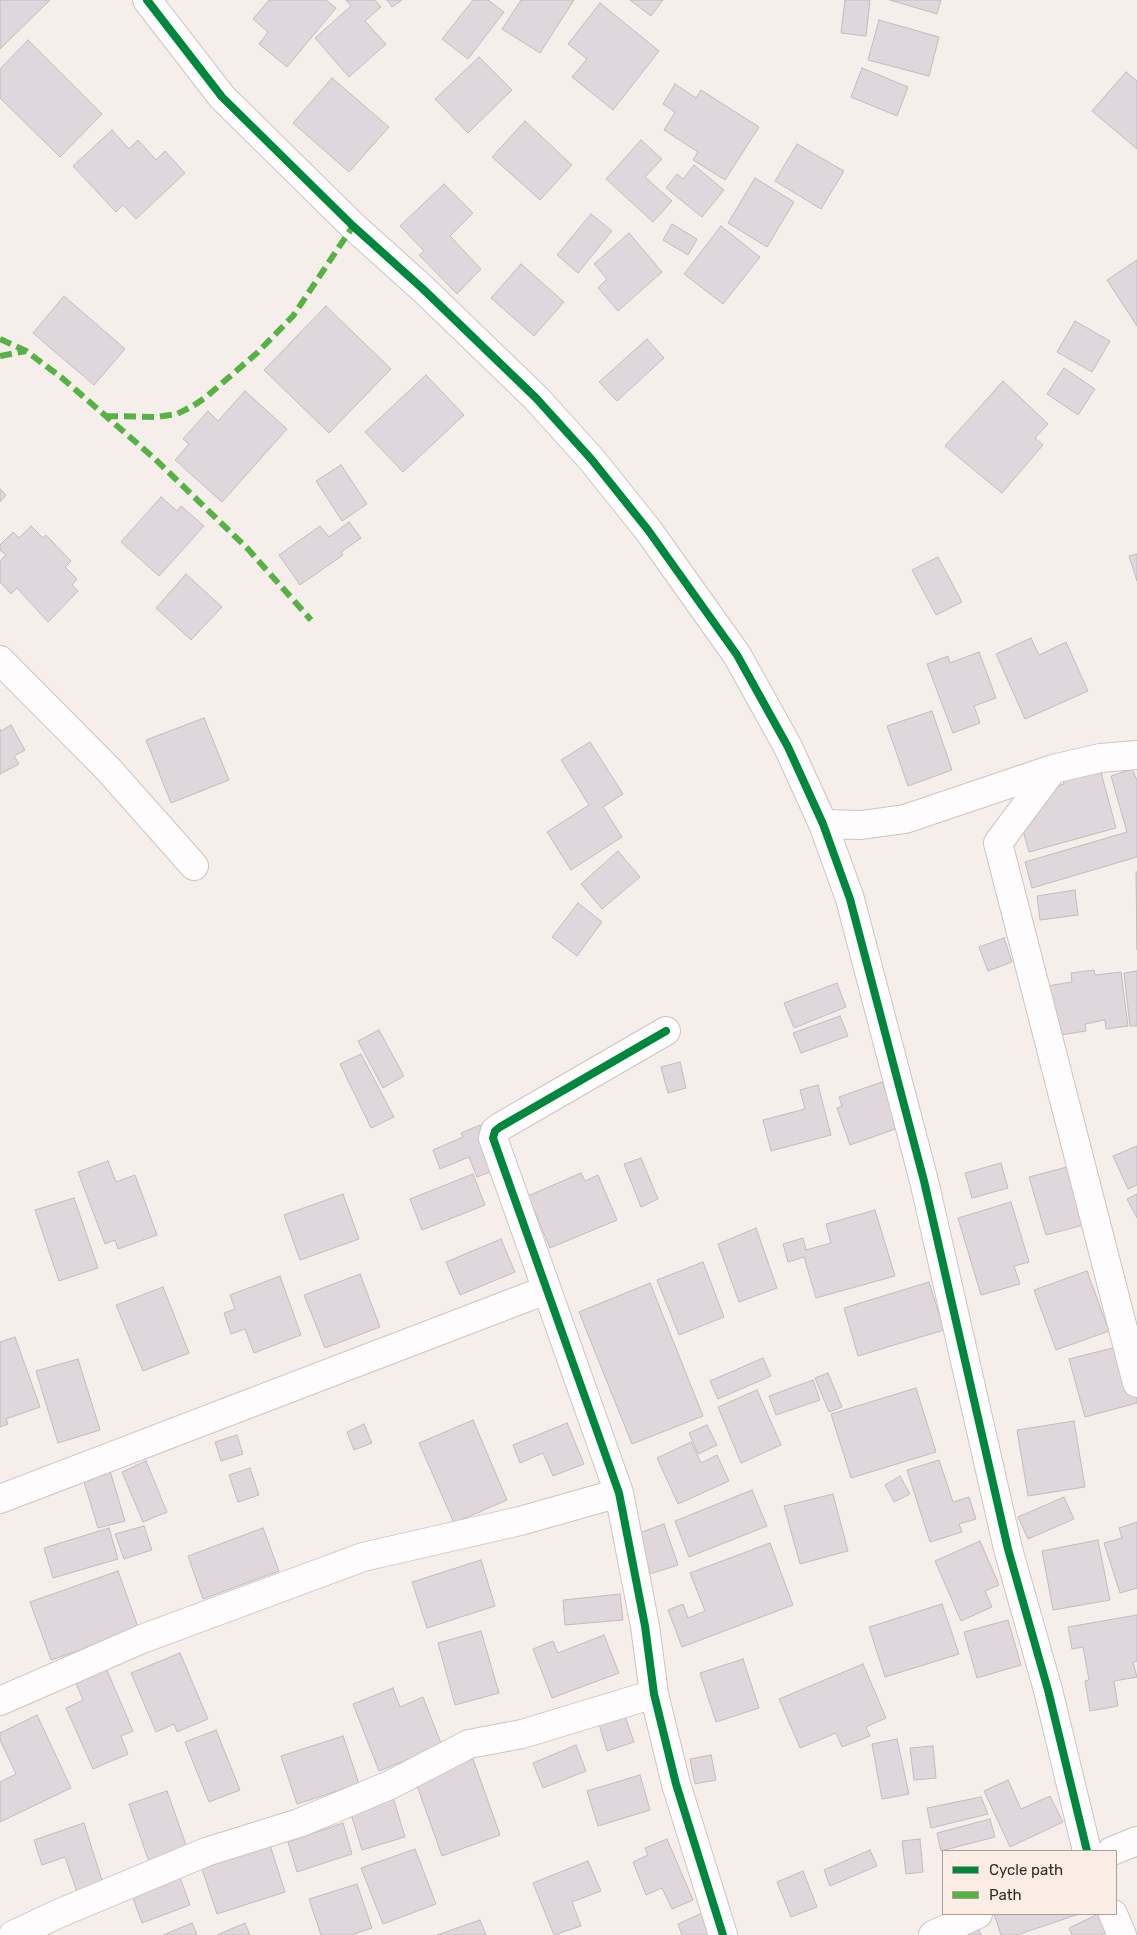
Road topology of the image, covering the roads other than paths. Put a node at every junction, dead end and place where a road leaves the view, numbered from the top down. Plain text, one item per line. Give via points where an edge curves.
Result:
1 (153, 3) edge
2 (0, 660) edge
3 (1137, 755) edge
4 (1053, 769) junction
5 (823, 824) junction
6 (194, 866) dead end
7 (666, 1031) dead end
8 (546, 1290) junction
9 (1137, 1383) edge
10 (619, 1493) junction
11 (0, 1499) edge
12 (654, 1694) junction
13 (0, 1701) edge
14 (1137, 1841) edge
15 (1087, 1850) edge
16 (1114, 1850) edge
17 (976, 1915) edge
18 (1113, 1915) edge
19 (13, 1935) edge
20 (723, 1935) edge
21 (933, 1935) edge
22 (1122, 1935) edge

1 - 5 street via 222,97 536,398 592,460 648,530 737,655 788,747
2 - 6 street via 108,769
3 - 4 street via 1100,758
4 - 5 street via 905,819 861,825
4 - 9 street via 998,843
5 - 15 street via 850,899 924,1181 1008,1550 1048,1690
7 - 8 street via 495,1131 493,1138
8 - 10 street
8 - 11 street
10 - 12 street via 645,1626
10 - 13 street via 520,1522 363,1557 142,1639
12 - 19 street via 522,1734 469,1744 390,1785 308,1820 206,1852
12 - 20 street via 676,1784
14 - 16 street
17 - 21 street
18 - 22 street

